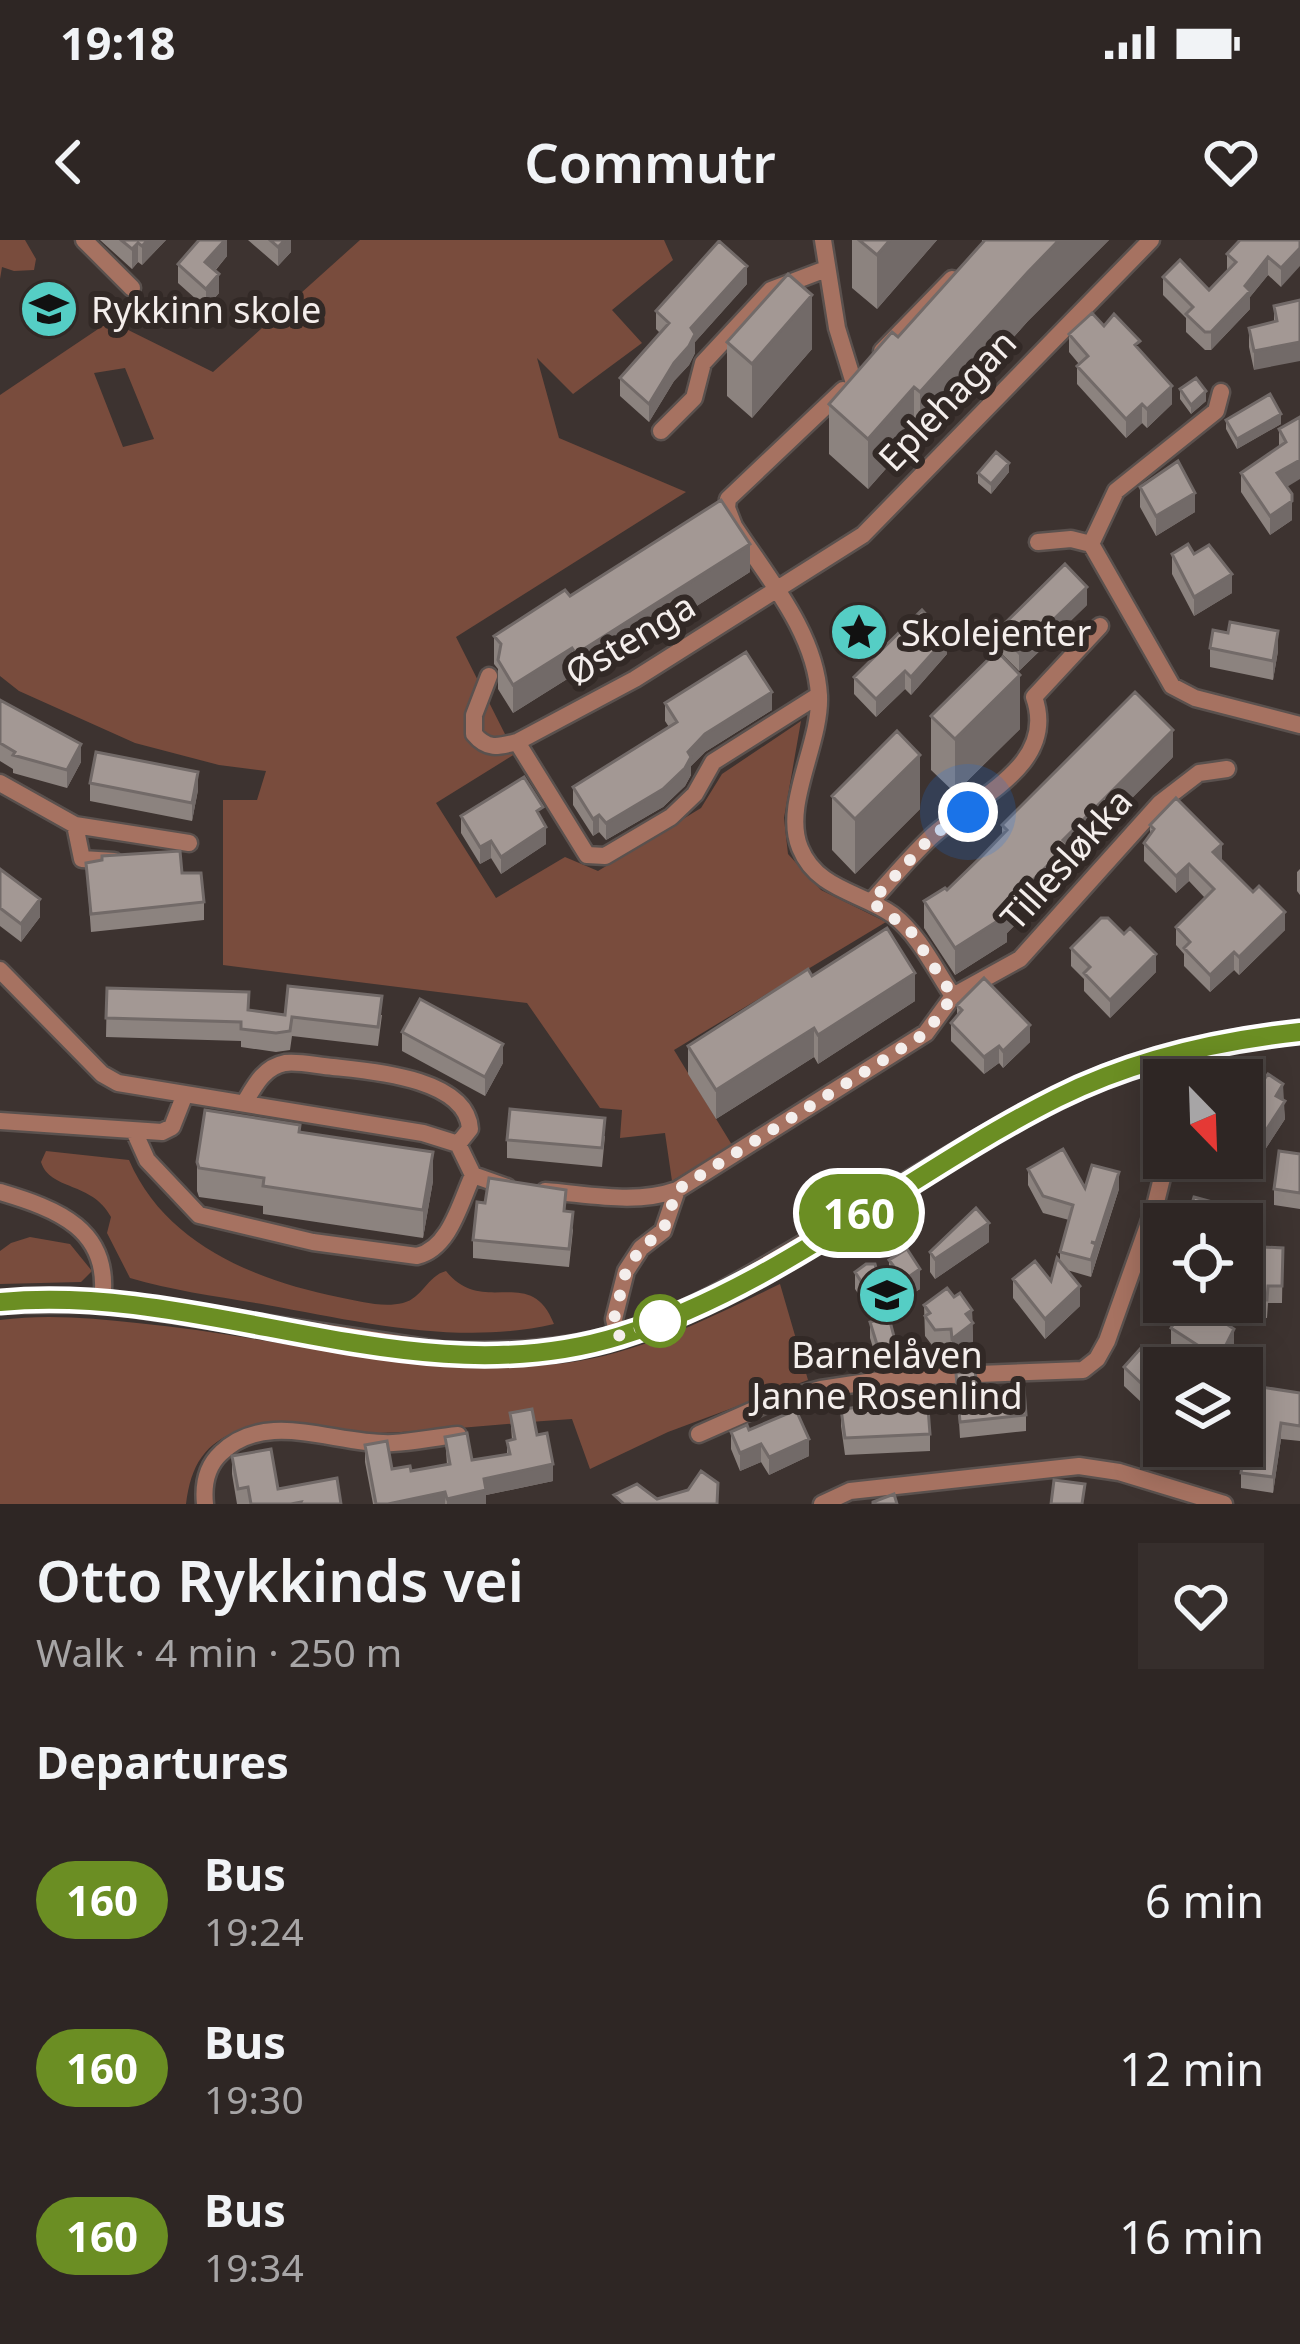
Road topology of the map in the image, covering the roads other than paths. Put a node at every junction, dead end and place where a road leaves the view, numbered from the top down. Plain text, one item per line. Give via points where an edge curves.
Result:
1 (85, 240) edge
2 (843, 240) edge
3 (1151, 240) edge
4 (825, 254) edge
5 (968, 262) edge
6 (132, 288) dead end
7 (853, 380) junction
8 (1221, 392) dead end
9 (661, 431) dead end
10 (1038, 542) dead end
11 (1091, 544) junction
12 (775, 588) junction
13 (1100, 626) dead end
14 (489, 676) dead end
15 (819, 695) junction
16 (1300, 725) edge
17 (517, 742) junction
18 (1227, 769) dead end
19 (0, 783) edge
20 (76, 825) junction
21 (871, 902) junction
22 (0, 970) edge
23 (953, 996) junction
24 (1300, 1032) edge
25 (1185, 1050) junction
26 (1185, 1059) edge
27 (184, 1094) junction
28 (245, 1102) junction
29 (0, 1121) edge
30 (134, 1131) junction
31 (458, 1144) junction
32 (473, 1175) junction
33 (1162, 1179) edge
34 (677, 1190) junction
35 (1, 1195) edge
36 (102, 1301) junction
37 (0, 1302) edge
38 (618, 1336) junction
39 (699, 1434) dead end
40 (458, 1435) edge
41 (205, 1504) edge
42 (822, 1504) edge
43 (1223, 1504) edge

1 - 6 street
2 - 4 street
3 - 12 street, Eplehagan via 863,535
4 - 7 street
4 - 9 street via 771,290 703,363 694,398
5 - 7 street
7 - 12 street via 728,499 734,526
8 - 11 street via 1216,411 1117,491
10 - 11 street
11 - 16 street via 1172,686
12 - 15 street via 808,643
12 - 17 street, Østenga via 635,679
13 - 21 street via 1034,697 1042,719 1036,745
14 - 17 street via 474,734 497,748
15 - 17 street via 713,762 671,817 604,856 586,855
15 - 21 street via 796,838 830,885
18 - 23 street, Tillesløkka via 1199,773 1160,803 1020,959
19 - 20 street
20 - 20 street via 82,859 185,850
21 - 23 street via 910,930
22 - 27 street via 102,1074
23 - 34 street, Tillesløkka via 926,1033
24 - 25 street
25 - 26 street
25 - 38 street via 1057,1098 711,1299
27 - 28 street
27 - 30 street via 172,1126
28 - 31 street
28 - 31 street via 266,1071 286,1063 392,1074 462,1105 470,1129
29 - 30 street
30 - 32 street via 147,1160 199,1215 417,1256 443,1239
31 - 32 street
32 - 34 street via 496,1185 634,1198
33 - 39 street via 1115,1321 1084,1370 821,1389
34 - 38 street via 663,1231 626,1271 614,1319
35 - 36 street via 45,1205 90,1239 102,1269
36 - 37 street
36 - 38 street via 444,1353 542,1351
40 - 41 street via 392,1443 261,1432 215,1459
42 - 43 street via 850,1491 1079,1466

